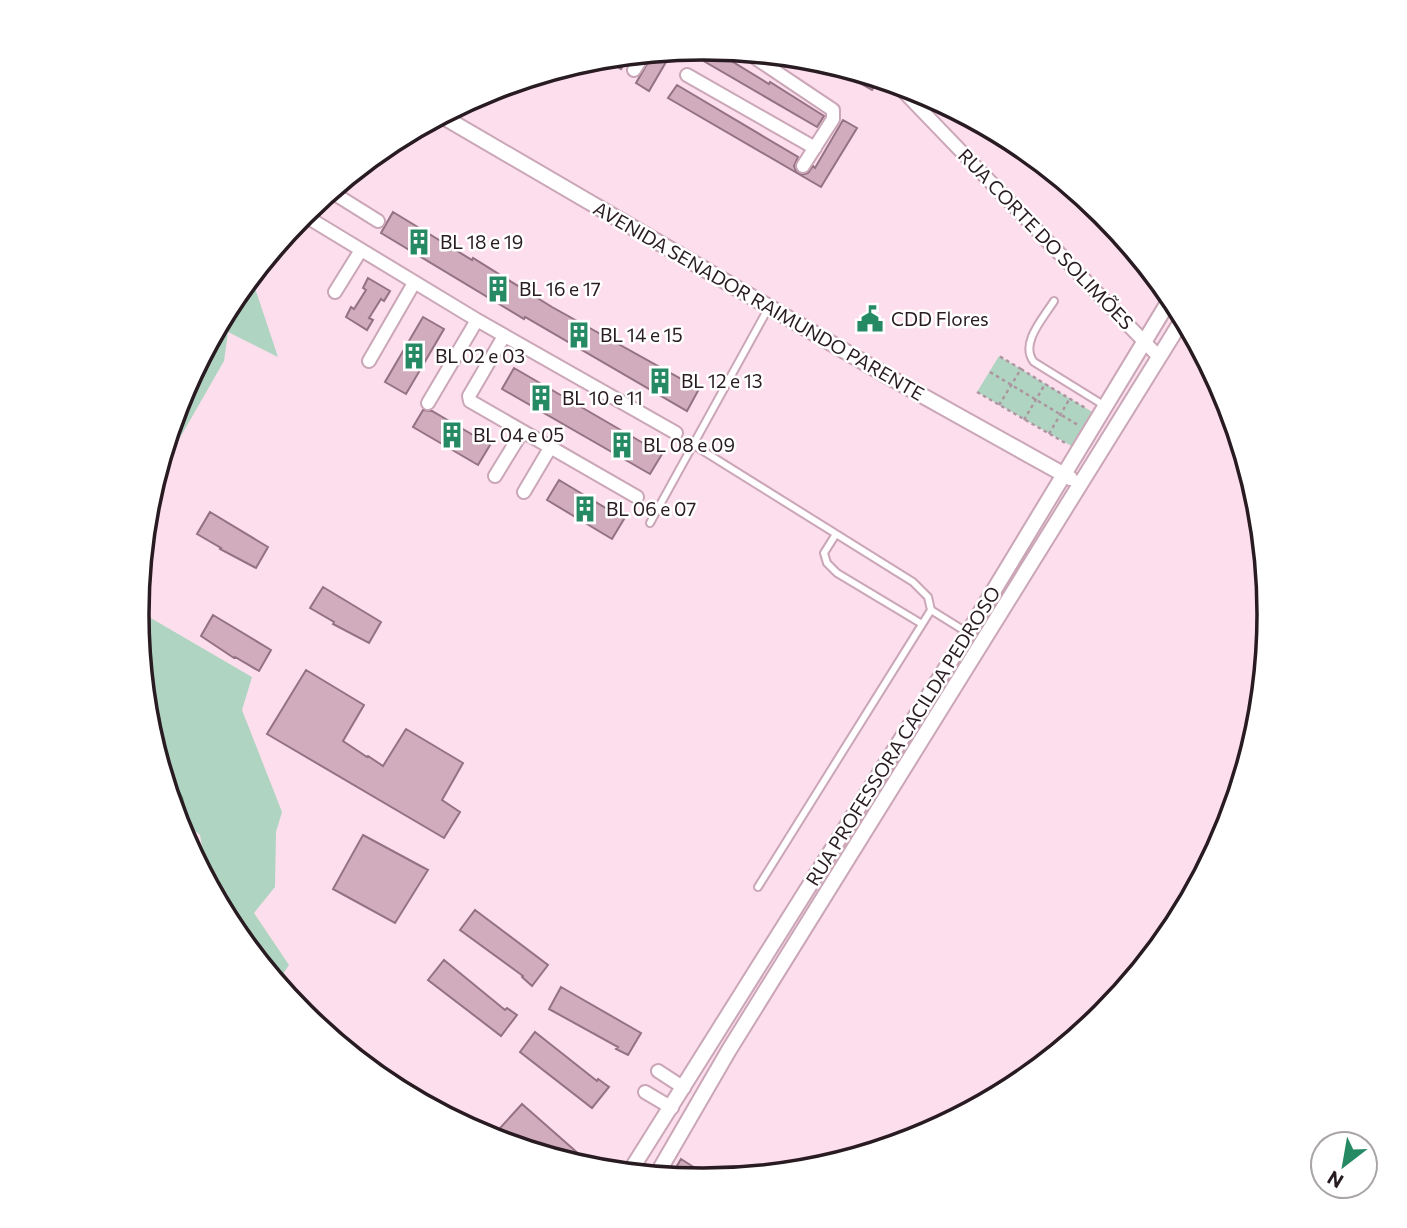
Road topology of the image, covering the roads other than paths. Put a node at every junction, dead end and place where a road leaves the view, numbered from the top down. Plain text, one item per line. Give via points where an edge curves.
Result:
1 (638, 63) edge
2 (763, 63) edge
3 (634, 70) dead end
4 (687, 75) dead end
5 (912, 101) edge
6 (450, 121) edge
7 (815, 148) junction
8 (803, 166) dead end
9 (339, 196) edge
10 (314, 219) edge
11 (378, 220) dead end
12 (361, 250) junction
13 (414, 283) junction
14 (335, 292) dead end
15 (1054, 301) dead end
16 (769, 307) junction
17 (1166, 307) edge
18 (477, 320) junction
19 (1178, 327) edge
20 (504, 336) junction
21 (1145, 341) junction
22 (1159, 356) junction
23 (369, 361) dead end
24 (428, 403) dead end
25 (1099, 409) junction
26 (522, 432) junction
27 (676, 433) dead end
28 (692, 444) junction
29 (550, 448) junction
30 (1063, 474) junction
31 (495, 476) dead end
32 (1080, 483) junction
33 (524, 492) dead end
34 (637, 496) dead end
35 (650, 523) dead end
36 (836, 534) junction
37 (931, 610) junction
38 (922, 624) junction
39 (968, 633) junction
40 (758, 887) dead end
41 (657, 1071) dead end
42 (684, 1088) junction
43 (645, 1092) dead end
44 (672, 1108) junction
45 (635, 1164) edge
46 (662, 1167) edge

1 - 3 street
2 - 7 street via 833,110 833,119
4 - 7 street
5 - 21 street, RUA CORTE DO SOLIMÕES
6 - 16 street, AVENIDA SENADOR RAIMUNDO PARENTE
7 - 8 street
9 - 11 street
10 - 12 street
12 - 13 street
12 - 14 street
13 - 18 street
13 - 23 street
15 - 25 lane via 1032,338 1030,358
16 - 28 lane
16 - 30 street, AVENIDA SENADOR RAIMUNDO PARENTE
17 - 21 street, RUA PROFESSORA CACILDA PEDROSO
18 - 20 street
18 - 24 street
19 - 22 street, RUA PROFESSORA CACILDA PEDROSO
20 - 26 street via 469,400
20 - 27 street
21 - 22 street, RUA CORTE DO SOLIMÕES
21 - 25 street, RUA PROFESSORA CACILDA PEDROSO
22 - 32 street, RUA PROFESSORA CACILDA PEDROSO
25 - 30 street, RUA PROFESSORA CACILDA PEDROSO
26 - 29 street
26 - 31 street
28 - 35 lane
28 - 36 lane
29 - 33 street
29 - 34 street
30 - 32 street, AVENIDA SENADOR RAIMUNDO PARENTE
30 - 39 street, RUA PROFESSORA CACILDA PEDROSO
32 - 46 street, RUA PROFESSORA CACILDA PEDROSO
36 - 37 lane via 921,589
36 - 38 lane via 824,553 827,563
37 - 38 lane
37 - 39 lane
38 - 40 lane
39 - 42 street, RUA PROFESSORA CACILDA PEDROSO
41 - 42 street
42 - 44 street, RUA PROFESSORA CACILDA PEDROSO
43 - 44 street
44 - 45 street, RUA PROFESSORA CACILDA PEDROSO

